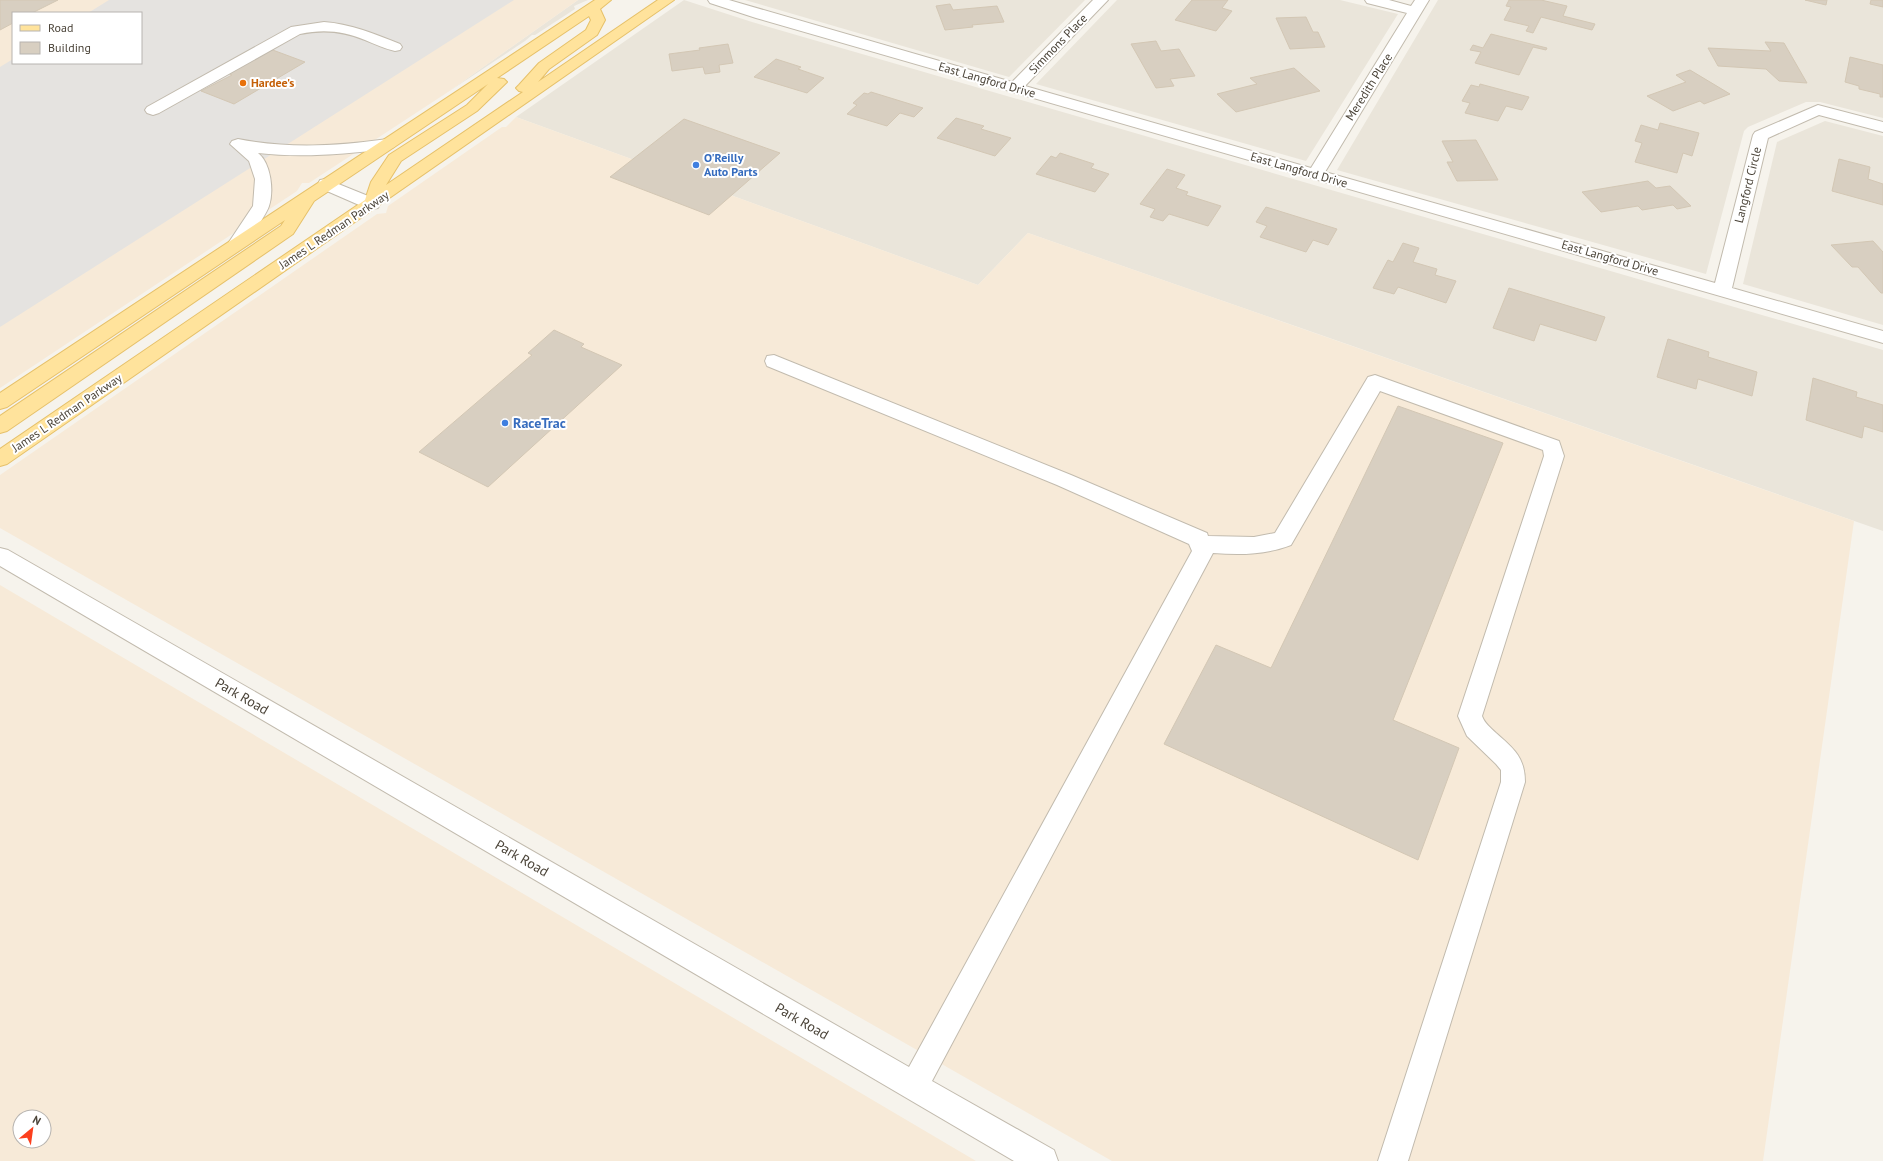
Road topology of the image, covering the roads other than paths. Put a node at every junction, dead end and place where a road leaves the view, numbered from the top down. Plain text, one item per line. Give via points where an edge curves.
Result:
1 (604, 0) edge
2 (667, 0) edge
3 (715, 0) edge
4 (1101, 0) edge
5 (1372, 0) edge
6 (1419, 5) edge
7 (592, 8) junction
8 (537, 45) junction
9 (395, 47) dead end
10 (1015, 88) junction
11 (153, 110) dead end
12 (500, 116) junction
13 (1883, 127) edge
14 (388, 144) junction
15 (1315, 175) junction
16 (319, 189) junction
17 (372, 204) junction
18 (238, 242) junction
19 (1722, 290) junction
20 (1883, 337) edge
21 (774, 361) dead end
22 (0, 402) edge
23 (0, 426) edge
24 (0, 459) edge
25 (1200, 544) junction
26 (0, 556) edge
27 (914, 1086) junction
28 (1044, 1161) edge
29 (1393, 1161) edge

1 - 7 main road
2 - 12 main road, James L Redman Parkway
3 - 10 street, East Langford Drive
4 - 10 street, Simmons Place
5 - 6 street
6 - 15 street, Meredith Place
7 - 8 main road
7 - 12 main road via 598,20 592,32 544,66
8 - 14 main road
8 - 17 main road via 472,108 395,158 379,182
9 - 11 street via 350,29 314,25 296,30
10 - 15 street, East Langford Drive
12 - 17 main road, James L Redman Parkway
13 - 19 street, Langford Circle via 1818,110 1761,135
14 - 16 main road
14 - 18 street via 299,152 238,144 256,159 263,179 261,206
15 - 19 street, East Langford Drive
16 - 17 street
16 - 18 main road
16 - 23 main road via 287,230
17 - 24 main road, James L Redman Parkway
18 - 22 main road
19 - 20 street, East Langford Drive
21 - 25 street via 1064,480 1199,539
25 - 27 street via 1203,551 1199,561
25 - 29 street via 1261,545 1283,539 1375,382 1552,446 1554,456 1470,716 1475,729 1505,756 1513,768 1513,782
26 - 27 street, Park Road
27 - 28 street, Park Road

